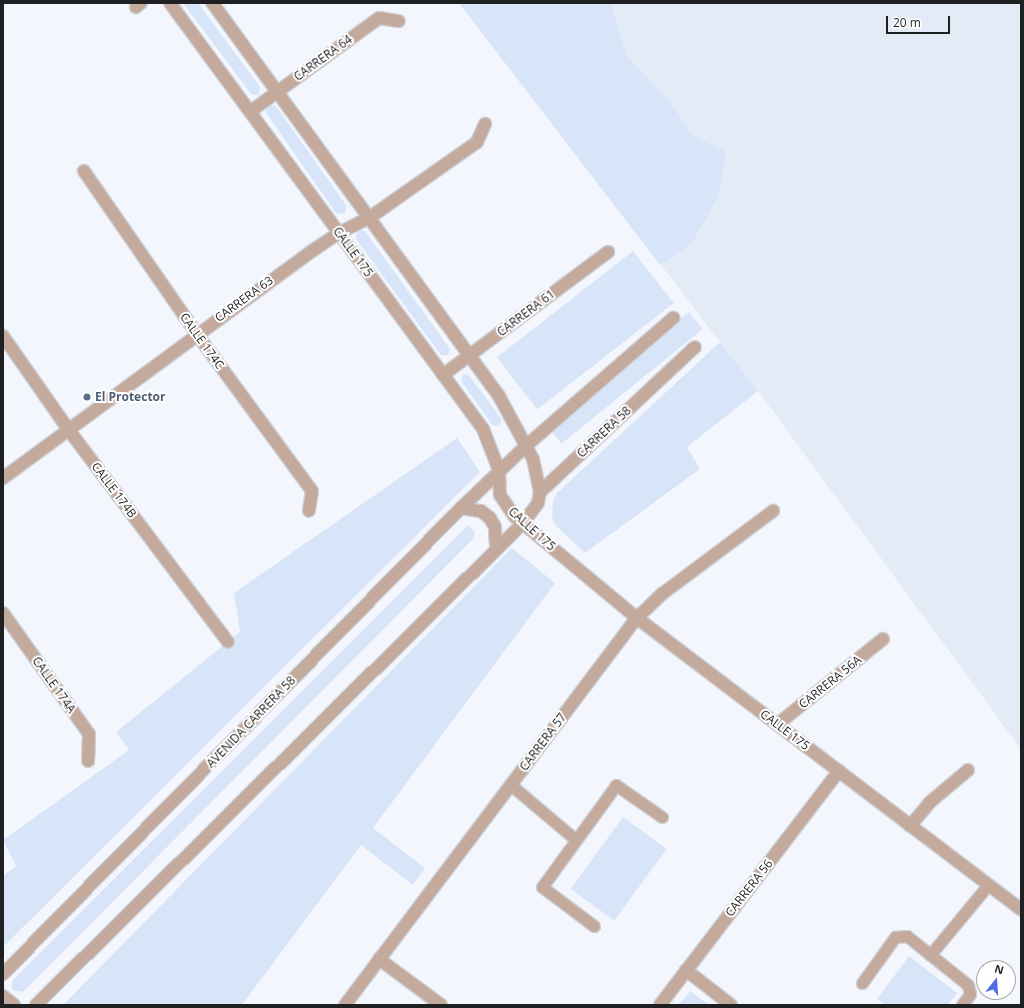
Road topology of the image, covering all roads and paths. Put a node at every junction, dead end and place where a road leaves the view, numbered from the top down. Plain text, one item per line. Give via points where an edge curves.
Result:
1 (170, 3) edge
2 (212, 3) edge
3 (399, 21) dead end
4 (277, 91) junction
5 (251, 110) junction
6 (485, 124) dead end
7 (84, 171) dead end
8 (369, 218) junction
9 (339, 233) junction
10 (608, 252) dead end
11 (673, 318) dead end
12 (196, 334) junction
13 (3, 336) edge
14 (695, 347) dead end
15 (469, 356) junction
16 (443, 375) junction
17 (68, 429) junction
18 (527, 445) junction
19 (499, 470) junction
20 (3, 478) edge
21 (540, 492) junction
22 (461, 508) junction
23 (309, 511) dead end
24 (773, 511) dead end
25 (523, 523) junction
26 (496, 547) junction
27 (3, 613) edge
28 (637, 618) junction
29 (883, 639) dead end
30 (228, 642) dead end
31 (778, 724) junction
32 (88, 761) dead end
33 (968, 770) dead end
34 (839, 771) junction
35 (511, 784) junction
36 (662, 817) dead end
37 (910, 826) junction
38 (576, 840) junction
39 (988, 885) junction
40 (1021, 910) edge
41 (594, 926) dead end
42 (930, 955) junction
43 (379, 959) junction
44 (686, 970) junction
45 (3, 974) edge
46 (862, 983) dead end
47 (3, 996) edge
48 (14, 1005) edge
49 (36, 1005) edge
50 (345, 1005) edge
51 (441, 1005) edge
52 (660, 1005) edge
53 (731, 1005) edge
54 (962, 1005) edge

1 - 5 street, CALLE 175
2 - 4 street
3 - 4 street, CARRERA 64 via 379,18
4 - 5 street, CARRERA 64
4 - 8 street
5 - 9 street, CALLE 175
6 - 8 street, CARRERA 63 via 477,142
7 - 12 street, CALLE 174C
8 - 9 street, CARRERA 63
8 - 15 street
9 - 12 street, CARRERA 63
9 - 16 street, CALLE 175
10 - 15 street, CARRERA 61
11 - 18 street
12 - 17 street, CARRERA 63
12 - 23 street, CALLE 174C via 312,491
13 - 17 street, CALLE 174B
14 - 21 street, CARRERA 58
15 - 16 street, CARRERA 61
15 - 18 street via 499,396
16 - 19 street, CALLE 175 via 483,429
17 - 20 street, CARRERA 63
17 - 30 street, CALLE 174B
18 - 19 street
18 - 21 street via 535,463
19 - 22 street, AVENIDA CARRERA 58
19 - 25 street, CALLE 175 via 500,496 514,516
21 - 25 street, CARRERA 58 via 538,503
22 - 26 street via 472,508 490,518 496,532
22 - 45 street, AVENIDA CARRERA 58
24 - 28 street, CARRERA 57 via 662,594
25 - 26 street
25 - 28 street, CALLE 175
26 - 49 street
27 - 32 street, CALLE 174A via 88,734
28 - 31 street, CALLE 175
28 - 35 street, CARRERA 57
29 - 31 street, CARRERA 56A
31 - 34 street, CALLE 175
33 - 37 street via 929,803
34 - 37 street, CALLE 175
34 - 44 street, CARRERA 56
35 - 38 lane
35 - 43 street, CARRERA 57
36 - 38 lane via 616,786
37 - 39 street, CALLE 175
38 - 41 lane via 542,887
39 - 40 street, CALLE 175
39 - 42 lane
42 - 46 lane via 907,936 895,937
42 - 54 lane via 971,989
43 - 50 street, CARRERA 57
43 - 51 street
44 - 52 street, CARRERA 56
44 - 53 street
47 - 48 street

